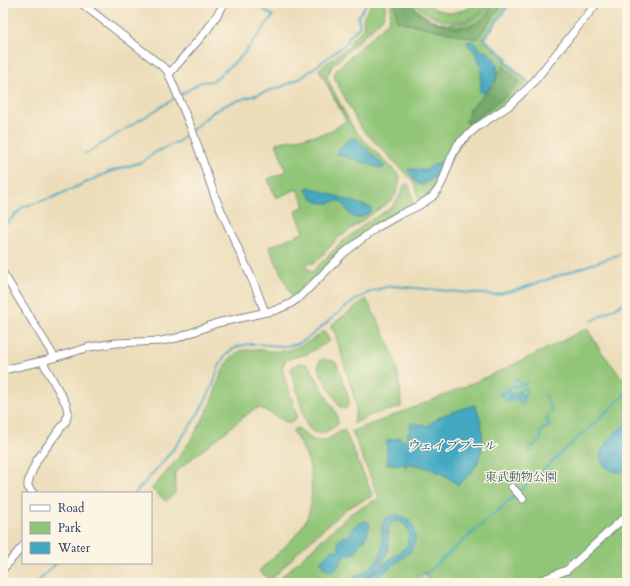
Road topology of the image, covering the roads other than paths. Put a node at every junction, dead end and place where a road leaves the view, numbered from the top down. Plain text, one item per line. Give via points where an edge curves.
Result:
1 (5, 3) edge
2 (81, 3) edge
3 (226, 3) edge
4 (597, 3) edge
5 (3, 5) edge
6 (169, 74) junction
7 (3, 273) edge
8 (266, 312) junction
9 (55, 358) junction
10 (43, 361) junction
11 (3, 370) edge
12 (512, 487) dead end
13 (32, 492) edge
14 (523, 499) dead end
15 (627, 516) edge
16 (22, 547) edge
17 (3, 569) edge
18 (534, 583) edge

1 - 5 street
2 - 6 street
3 - 6 street via 207,30
4 - 8 street via 532,84 458,144 443,180 432,197 376,228 344,253 290,304
6 - 8 street via 215,197
7 - 9 street
8 - 9 street via 217,323 177,338 90,347
9 - 10 street
10 - 11 street
10 - 13 street via 68,412 66,421 43,452 30,476 28,487
12 - 14 street
15 - 18 street via 567,570
16 - 17 street

